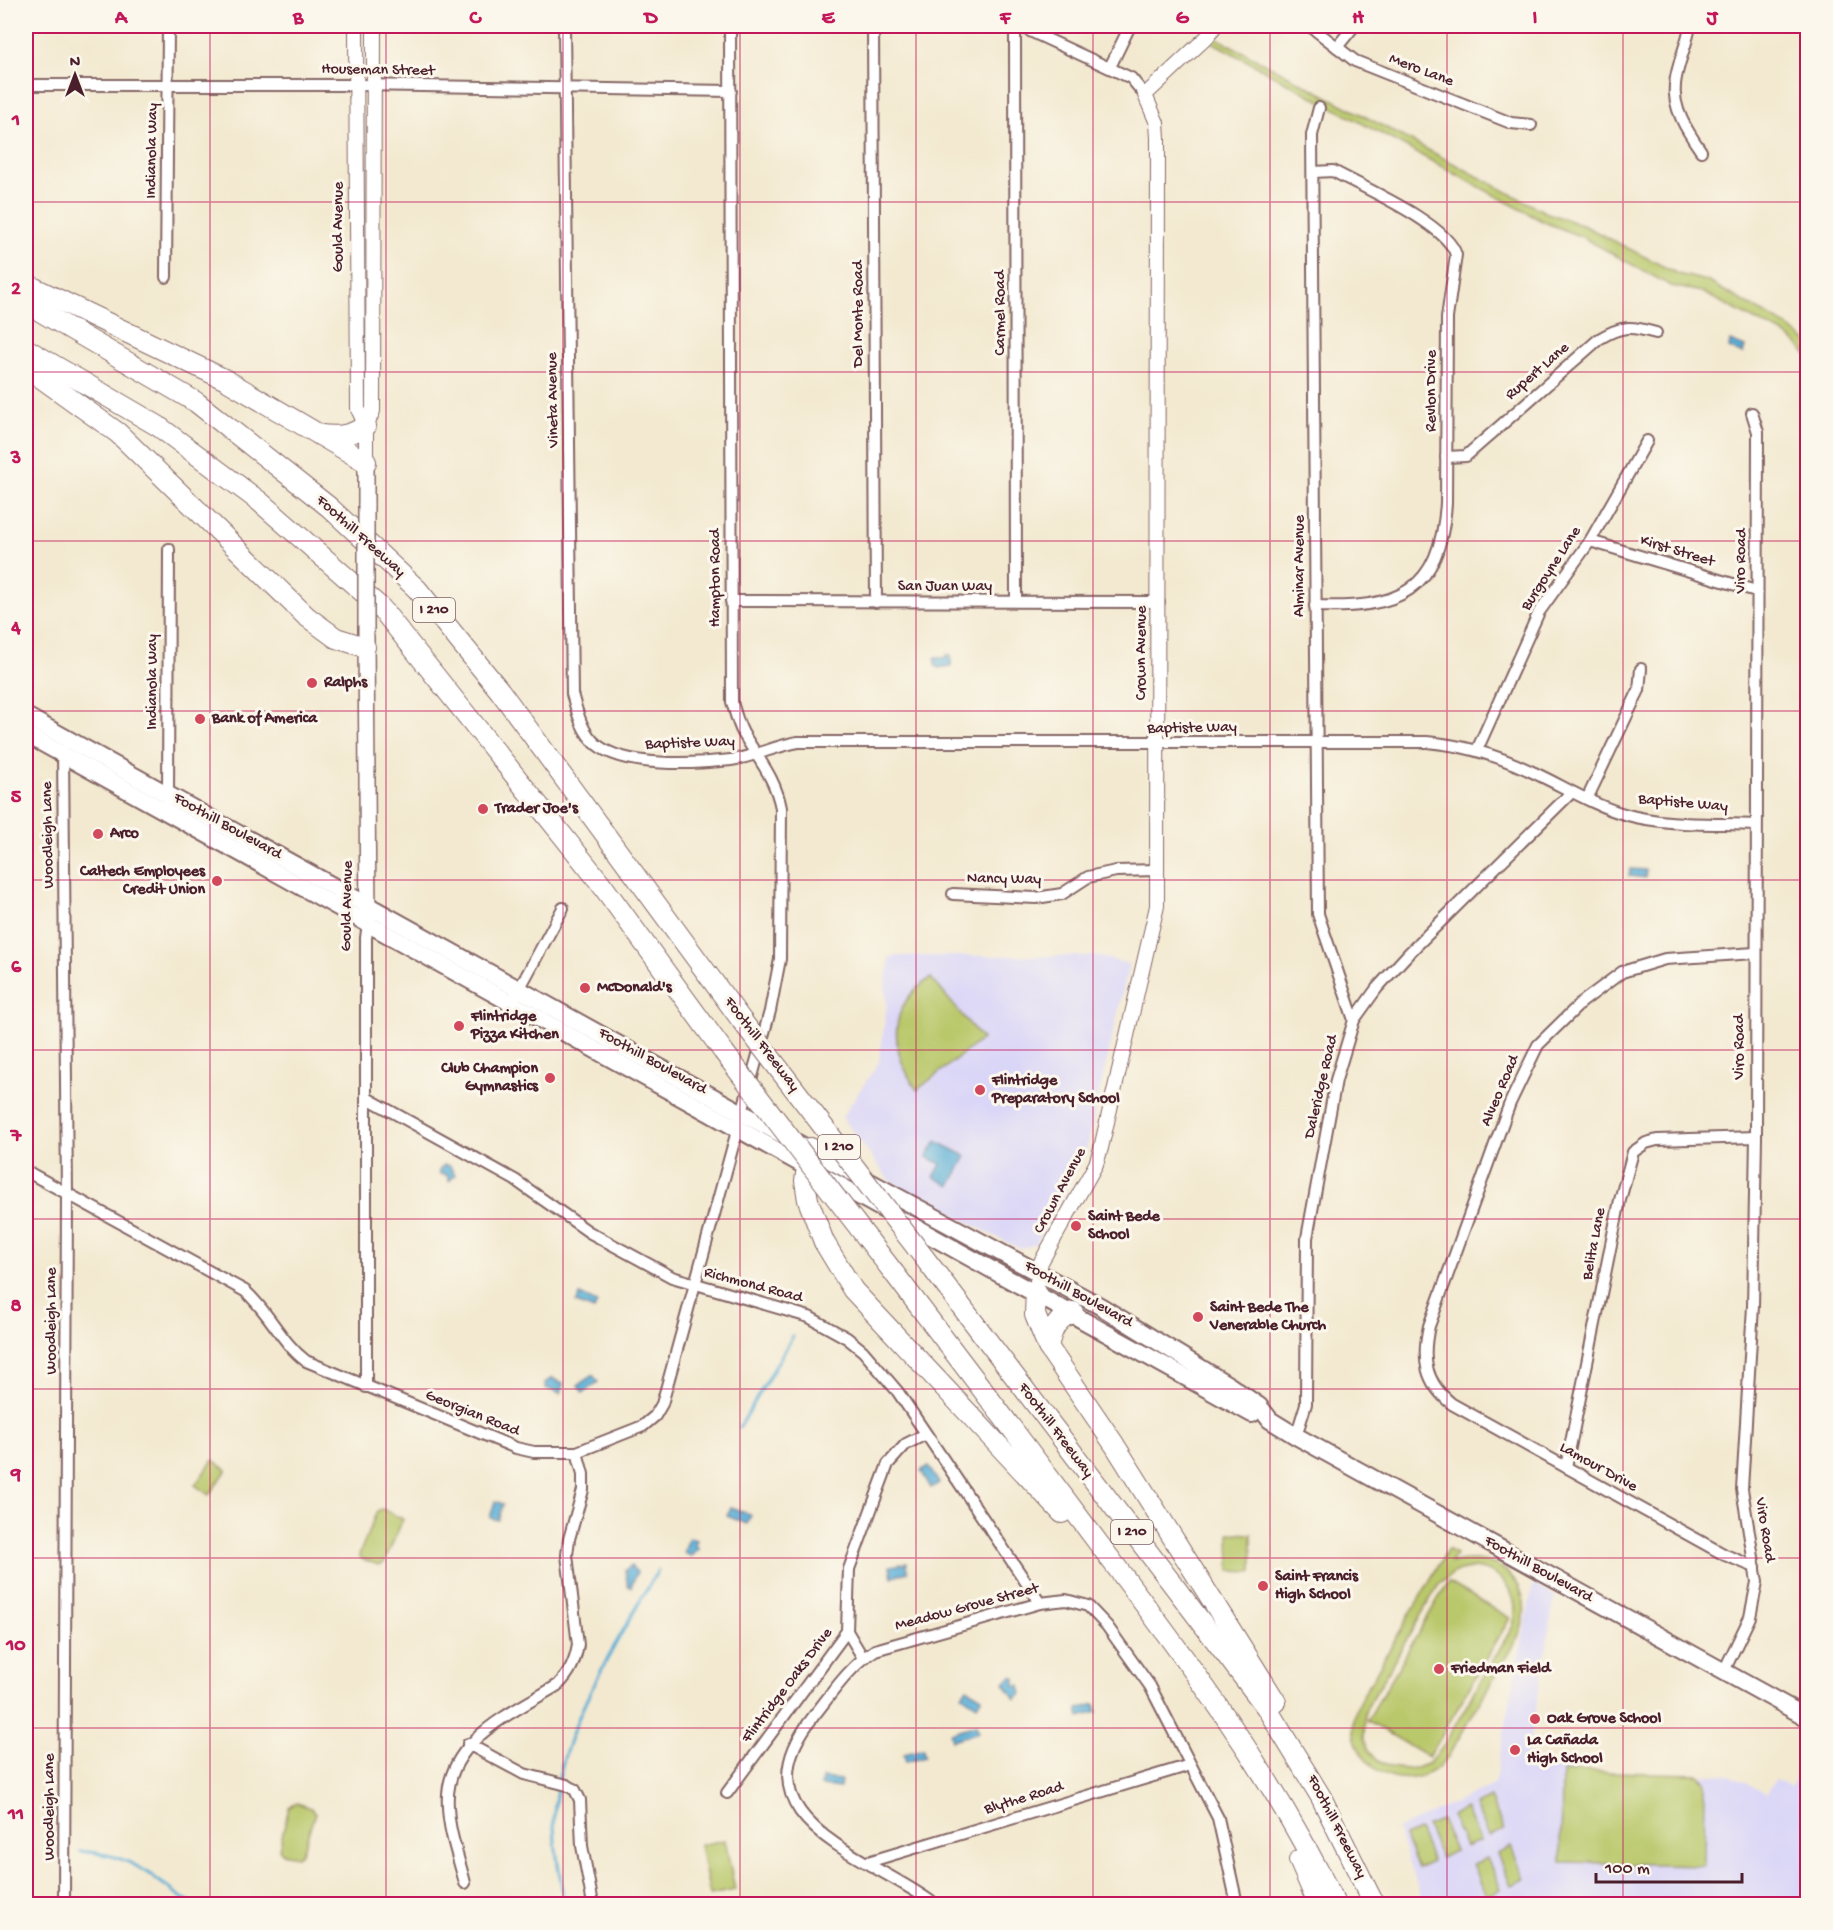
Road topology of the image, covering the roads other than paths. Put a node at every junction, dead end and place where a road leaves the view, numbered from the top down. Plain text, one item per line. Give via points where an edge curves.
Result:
1 (168, 26) edge
2 (356, 26) edge
3 (374, 26) edge
4 (564, 26) edge
5 (730, 26) edge
6 (873, 26) edge
7 (1017, 26) edge
8 (1130, 26) edge
9 (1215, 26) edge
10 (1310, 26) edge
11 (1354, 26) edge
12 (1690, 26) edge
13 (1336, 47) junction
14 (1110, 67) junction
15 (26, 84) edge
16 (357, 85) junction
17 (168, 86) junction
18 (374, 86) junction
19 (565, 88) junction
20 (730, 91) junction
21 (1145, 95) junction
22 (1319, 108) dead end
23 (1531, 125) dead end
24 (1701, 152) dead end
25 (1313, 172) junction
26 (166, 277) dead end
27 (26, 284) edge
28 (26, 303) edge
29 (1656, 333) dead end
30 (26, 349) edge
31 (26, 367) edge
32 (1752, 414) dead end
33 (366, 426) junction
34 (319, 435) junction
35 (1647, 441) dead end
36 (1446, 457) junction
37 (366, 462) junction
38 (1590, 540) junction
39 (169, 549) dead end
40 (1756, 591) junction
41 (731, 601) junction
42 (1016, 601) junction
43 (876, 602) junction
44 (1159, 603) junction
45 (1315, 606) junction
46 (366, 640) junction
47 (1641, 669) dead end
48 (26, 716) edge
49 (26, 734) edge
50 (1316, 742) junction
51 (1158, 744) junction
52 (64, 746) junction
53 (1477, 750) junction
54 (757, 754) junction
55 (618, 756) joint
56 (1571, 793) junction
57 (168, 794) junction
58 (1587, 799) junction
59 (170, 814) junction
60 (1756, 825) junction
61 (1157, 870) junction
62 (953, 894) dead end
63 (367, 905) junction
64 (563, 908) dead end
65 (368, 923) junction
66 (1755, 953) junction
67 (515, 995) junction
68 (1354, 1020) junction
69 (367, 1098) junction
70 (742, 1113) junction
71 (737, 1130) junction
72 (1756, 1137) junction
73 (810, 1148) junction
74 (807, 1168) junction
75 (26, 1171) edge
76 (67, 1194) junction
77 (1037, 1282) junction
78 (695, 1286) junction
79 (1073, 1312) junction
80 (1048, 1347) junction
81 (1432, 1384) joint
82 (366, 1387) junction
83 (1270, 1419) junction
84 (924, 1435) junction
85 (1296, 1436) junction
86 (577, 1452) junction
87 (1566, 1467) junction
88 (1755, 1568) junction
89 (1140, 1598) junction
90 (1040, 1603) junction
91 (847, 1631) junction
92 (863, 1658) junction
93 (1723, 1673) junction
94 (1808, 1718) edge
95 (468, 1744) junction
96 (1190, 1764) junction
97 (1265, 1777) junction
98 (727, 1793) dead end
99 (1321, 1797) junction
100 (868, 1862) junction
101 (465, 1883) dead end
102 (64, 1905) edge
103 (592, 1905) edge
104 (934, 1905) edge
105 (1237, 1905) edge
106 (1318, 1905) edge
107 (1335, 1905) edge
108 (1374, 1905) edge

1 - 17 street, Indianola Way
2 - 16 street, Gould Avenue
3 - 18 street, Gould Avenue
4 - 19 street, Vineta Avenue
5 - 20 street, Hampton Road
6 - 43 street, Del Monte Road
7 - 14 street
7 - 42 street, Carmel Road
8 - 14 street
9 - 21 street
10 - 13 street, Mero Lane
11 - 13 street
12 - 24 street via 1688,45 1674,84 1682,123
13 - 23 street, Mero Lane via 1355,61 1382,72 1511,123
14 - 21 street via 1131,78
15 - 17 street, Houseman Street
16 - 17 street, Houseman Street
16 - 18 street, Houseman Street
16 - 33 street, Gould Avenue via 358,409
17 - 26 street, Indianola Way
18 - 19 street, Houseman Street
18 - 33 street, Gould Avenue via 373,411
19 - 20 street, Houseman Street
19 - 55 street, Vineta Avenue via 572,694 580,721 595,743
20 - 41 street, Hampton Road
21 - 44 street, Crown Avenue via 1157,123 1158,138
22 - 25 street, Alminar Avenue via 1312,135
25 - 36 street, Revlon Drive via 1333,171 1436,228 1454,247 1447,318
25 - 45 street, Alminar Avenue
27 - 34 highway via 226,380
28 - 99 highway, Foothill Freeway / I 210, bridge via 196,402 329,507 417,589 500,691 742,1021 1266,1707
29 - 36 street, Rupert Lane via 1636,327 1617,328 1599,339 1466,456
30 - 89 highway, Foothill Freeway / I 210, bridge via 168,433 260,501 381,608 599,881 723,1051
31 - 46 highway via 118,433 306,616 336,638
32 - 40 street, Viro Road via 1758,432
33 - 34 highway via 352,435
33 - 37 street, Gould Avenue
34 - 37 highway
35 - 38 street, Burgoyne Lane
36 - 45 street, Revlon Drive via 1444,530 1436,558 1425,576 1407,591 1385,601
37 - 46 main road, Gould Avenue, bridge
38 - 40 street, Kirst Street
38 - 53 street, Burgoyne Lane via 1539,612
39 - 57 street, Indianola Way
40 - 60 street, Viro Road
41 - 43 street, San Juan Way
41 - 54 street, Hampton Road via 732,702 742,731
42 - 43 street, San Juan Way
42 - 44 street, San Juan Way
44 - 51 street, Crown Avenue
45 - 50 street, Alminar Avenue
46 - 63 main road, Gould Avenue
47 - 58 street via 1639,690
48 - 52 main road, Foothill Boulevard
49 - 52 main road, Foothill Boulevard
50 - 51 street, Baptiste Way
50 - 53 street, Baptiste Way via 1427,742
50 - 68 street, Alminar Avenue via 1318,915
51 - 54 street, Baptiste Way via 798,742
51 - 61 street, Crown Avenue
52 - 57 main road, Foothill Boulevard
52 - 59 main road, Foothill Boulevard
52 - 76 street, Woodleigh Lane
53 - 56 street, Baptiste Way via 1529,770
54 - 55 street, Baptiste Way via 731,760 642,762
54 - 70 street, Hampton Road via 778,789 781,808 781,942 777,983
56 - 58 street, Baptiste Way
56 - 68 street, Daleridge Road via 1409,952
57 - 59 street, Indianola Way
57 - 63 main road, Foothill Boulevard
58 - 60 street, Baptiste Way via 1649,819
59 - 65 main road, Foothill Boulevard
60 - 66 street, Viro Road
61 - 62 street, Nancy Way via 1089,877 1062,894 1036,898
61 - 77 street, Crown Avenue via 1157,906 1101,1148 1096,1164 1041,1262
63 - 65 main road, Gould Avenue
63 - 67 main road, Foothill Boulevard
64 - 67 street
65 - 67 main road, Foothill Boulevard
65 - 69 street, Gould Avenue
66 - 72 street, Viro Road
66 - 81 street, Alveo Road via 1665,959 1622,972 1582,1002 1538,1045 1510,1103 1430,1326 1425,1358
67 - 70 main road, Foothill Boulevard
67 - 71 main road, Foothill Boulevard
68 - 85 street, Daleridge Road via 1336,1080 1307,1238 1306,1404
69 - 78 street, Richmond Road via 515,1180 589,1232
69 - 82 street, Gould Avenue
70 - 71 street, Georgian Road
70 - 73 main road, Foothill Boulevard
71 - 74 main road, Foothill Boulevard
71 - 78 street, Georgian Road
72 - 87 street, Belita Lane via 1657,1140 1633,1152
72 - 88 street, Viro Road via 1753,1306 1742,1489
73 - 74 highway
73 - 77 main road, Foothill Boulevard
74 - 77 main road, Foothill Boulevard via 954,1250
74 - 89 highway via 807,1190 816,1221 835,1265 853,1290
75 - 76 street, Georgian Road
76 - 82 street, Georgian Road via 245,1291 262,1306 289,1348 306,1361
76 - 102 street, Woodleigh Lane
77 - 79 main road, Foothill Boulevard
77 - 80 highway via 1035,1316
77 - 83 main road, Foothill Boulevard via 1100,1306 1230,1386 1259,1406
78 - 84 street, Richmond Road via 826,1324 880,1369
78 - 86 street, Georgian Road via 668,1390 655,1416 643,1426
79 - 80 highway via 1055,1324
79 - 83 main road, Foothill Boulevard via 1222,1398
80 - 99 highway via 1262,1679 1287,1722
81 - 87 street, Lamour Drive via 1459,1408
82 - 86 street, Georgian Road via 516,1449
83 - 85 main road, Foothill Boulevard
84 - 90 street, Richmond Road
84 - 91 street, Flintridge Oaks Drive via 906,1444 888,1464 849,1569
85 - 93 main road, Foothill Boulevard
86 - 95 street via 583,1490 567,1555 578,1645 575,1659 568,1676 558,1685
87 - 88 street, Lamour Drive
88 - 93 street, Viro Road via 1757,1582 1750,1617
89 - 97 highway, Foothill Freeway / I 210
90 - 92 street, Meadow Grove Street via 901,1640
90 - 96 street, Meadow Grove Street via 1066,1600 1088,1606 1096,1614 1150,1686
91 - 92 street
91 - 98 street, Flintridge Oaks Drive
92 - 100 street, Meadow Grove Street via 795,1745 789,1778 795,1805 803,1819 833,1844
93 - 94 main road, Foothill Boulevard
95 - 101 street via 453,1768 448,1806
95 - 103 street via 524,1774 572,1787 580,1800 582,1846
96 - 100 street, Blythe Road
96 - 105 street, Meadow Grove Street via 1218,1818
97 - 106 highway
97 - 107 highway, Foothill Freeway / I 210
99 - 108 highway, Foothill Freeway / I 210
100 - 104 street, Meadow Grove Street

